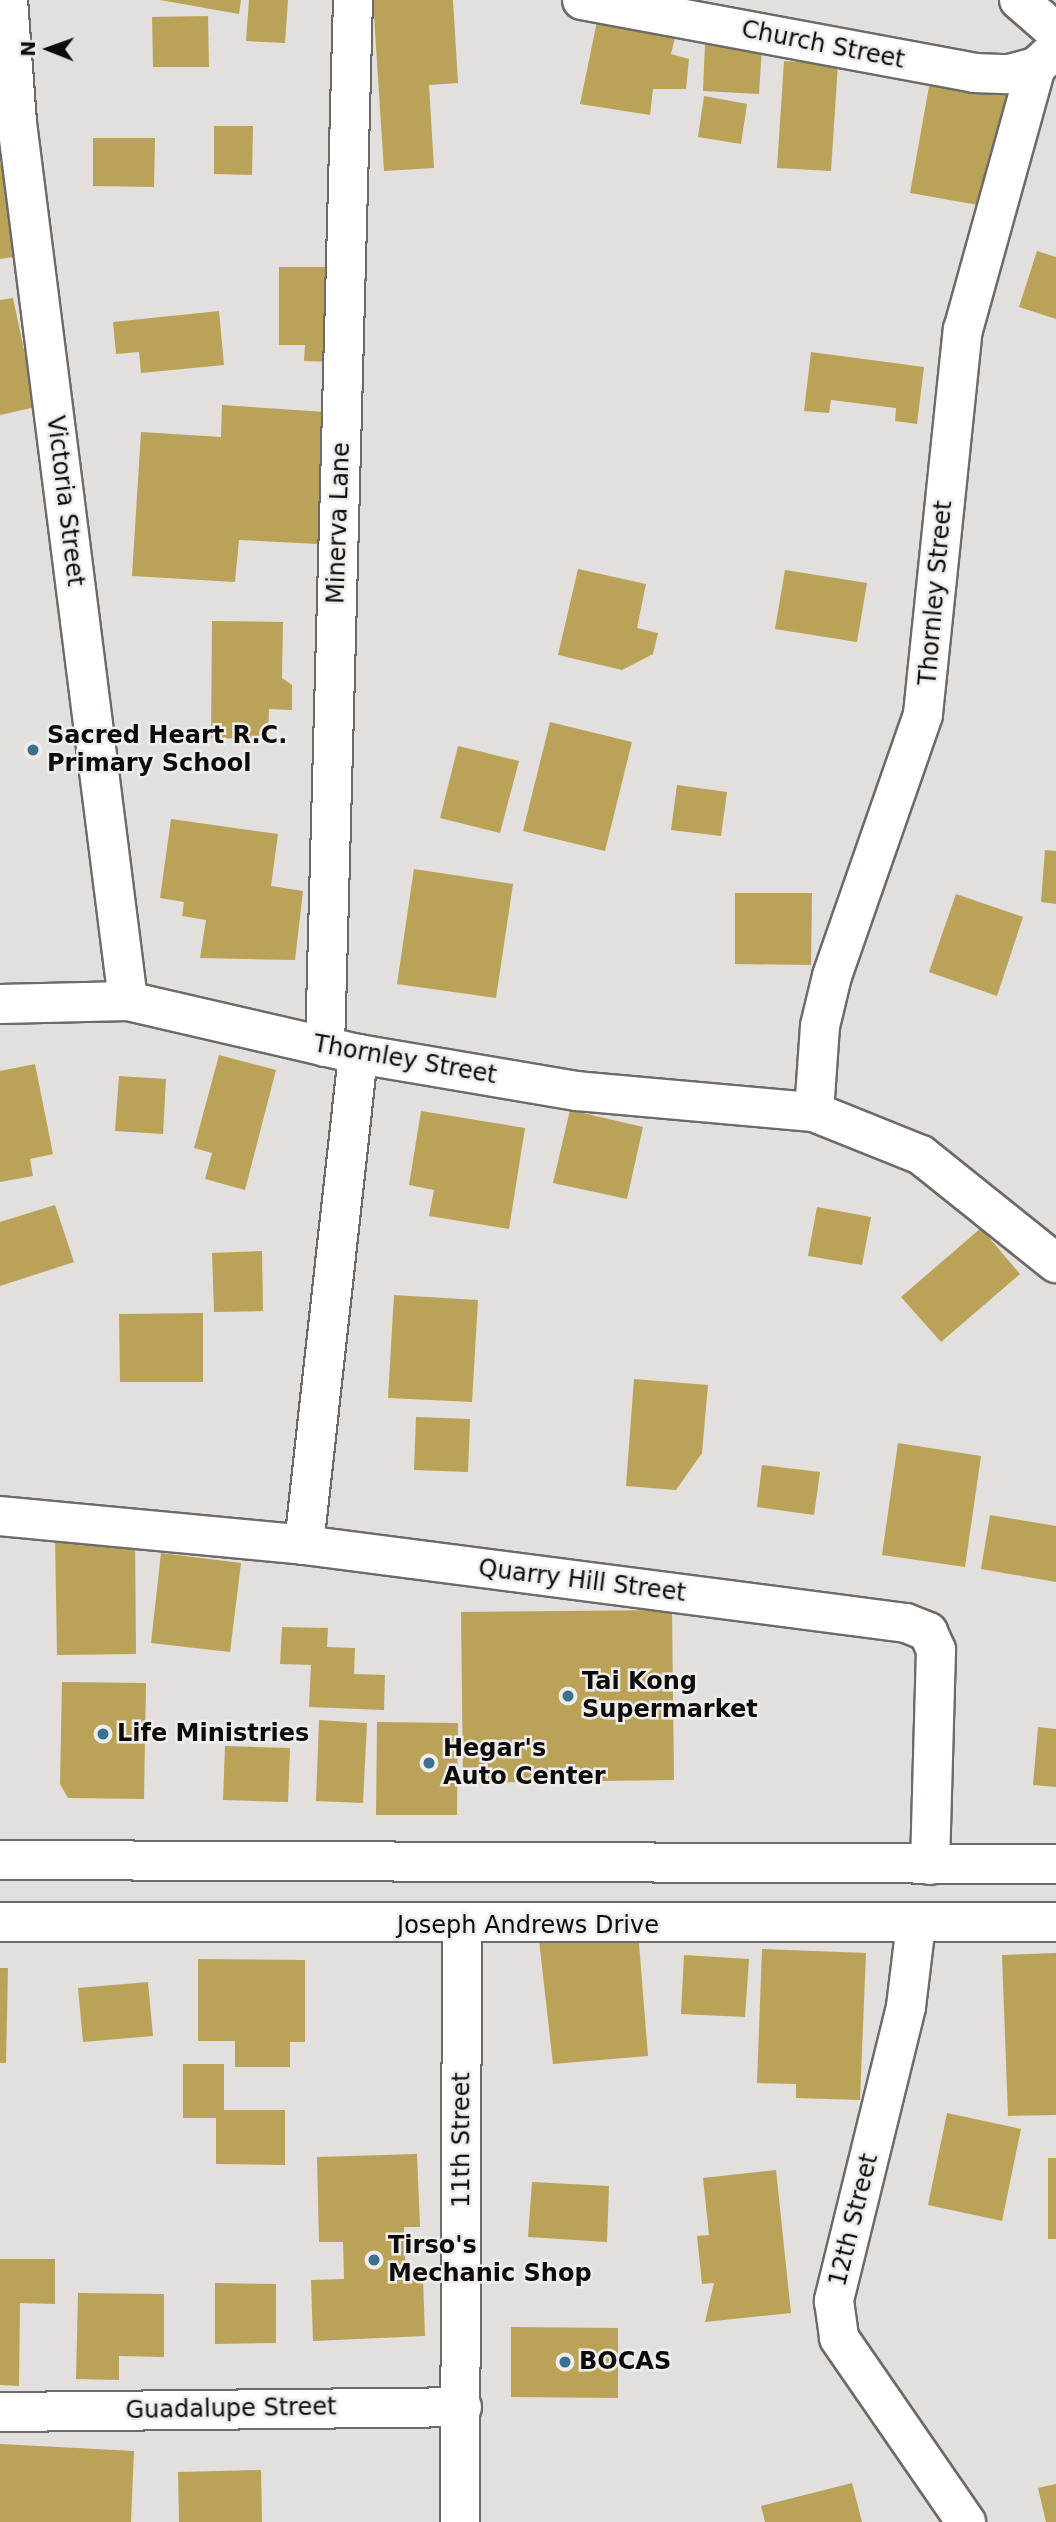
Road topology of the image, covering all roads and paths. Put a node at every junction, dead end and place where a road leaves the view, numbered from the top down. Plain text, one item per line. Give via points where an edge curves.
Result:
1 (8, 0) edge
2 (353, 0) edge
3 (582, 0) edge
4 (1019, 0) edge
5 (1056, 32) edge
6 (1046, 57) edge
7 (128, 1001) junction
8 (0, 1004) edge
9 (342, 1050) junction
10 (814, 1112) junction
11 (1056, 1263) edge
12 (0, 1516) edge
13 (304, 1545) junction
14 (0, 1860) edge
15 (1056, 1864) edge
16 (930, 1865) junction
17 (0, 1922) edge
18 (1056, 1922) edge
19 (916, 1923) junction
20 (462, 1927) junction
21 (462, 2407) junction
22 (0, 2412) edge
23 (460, 2522) edge
24 (966, 2522) edge

1 - 7 main road, Victoria Street via 17,123
2 - 9 main road, Minerva Lane
3 - 6 main road, Church Street via 974,73
4 - 5 main road
6 - 10 main road, Thornley Street via 963,330 923,714 832,976 820,1026
7 - 8 main road, Thornley Street
7 - 9 main road, Thornley Street
9 - 10 main road, Thornley Street via 577,1091
9 - 13 main road, Minerva Lane
10 - 11 main road, Thornley Street via 921,1155
12 - 13 main road, Quarry Hill Street
13 - 16 main road, Quarry Hill Street via 906,1623 928,1632 936,1650
14 - 16 main road
15 - 16 main road
17 - 20 main road, Joseph Andrews Drive
18 - 19 main road, Joseph Andrews Drive
19 - 20 main road, Joseph Andrews Drive
19 - 24 main road, 12th Street via 906,2007 834,2301 839,2338
20 - 21 main road, 11th Street
21 - 22 main road, Guadalupe Street
21 - 23 main road, 11th Street

